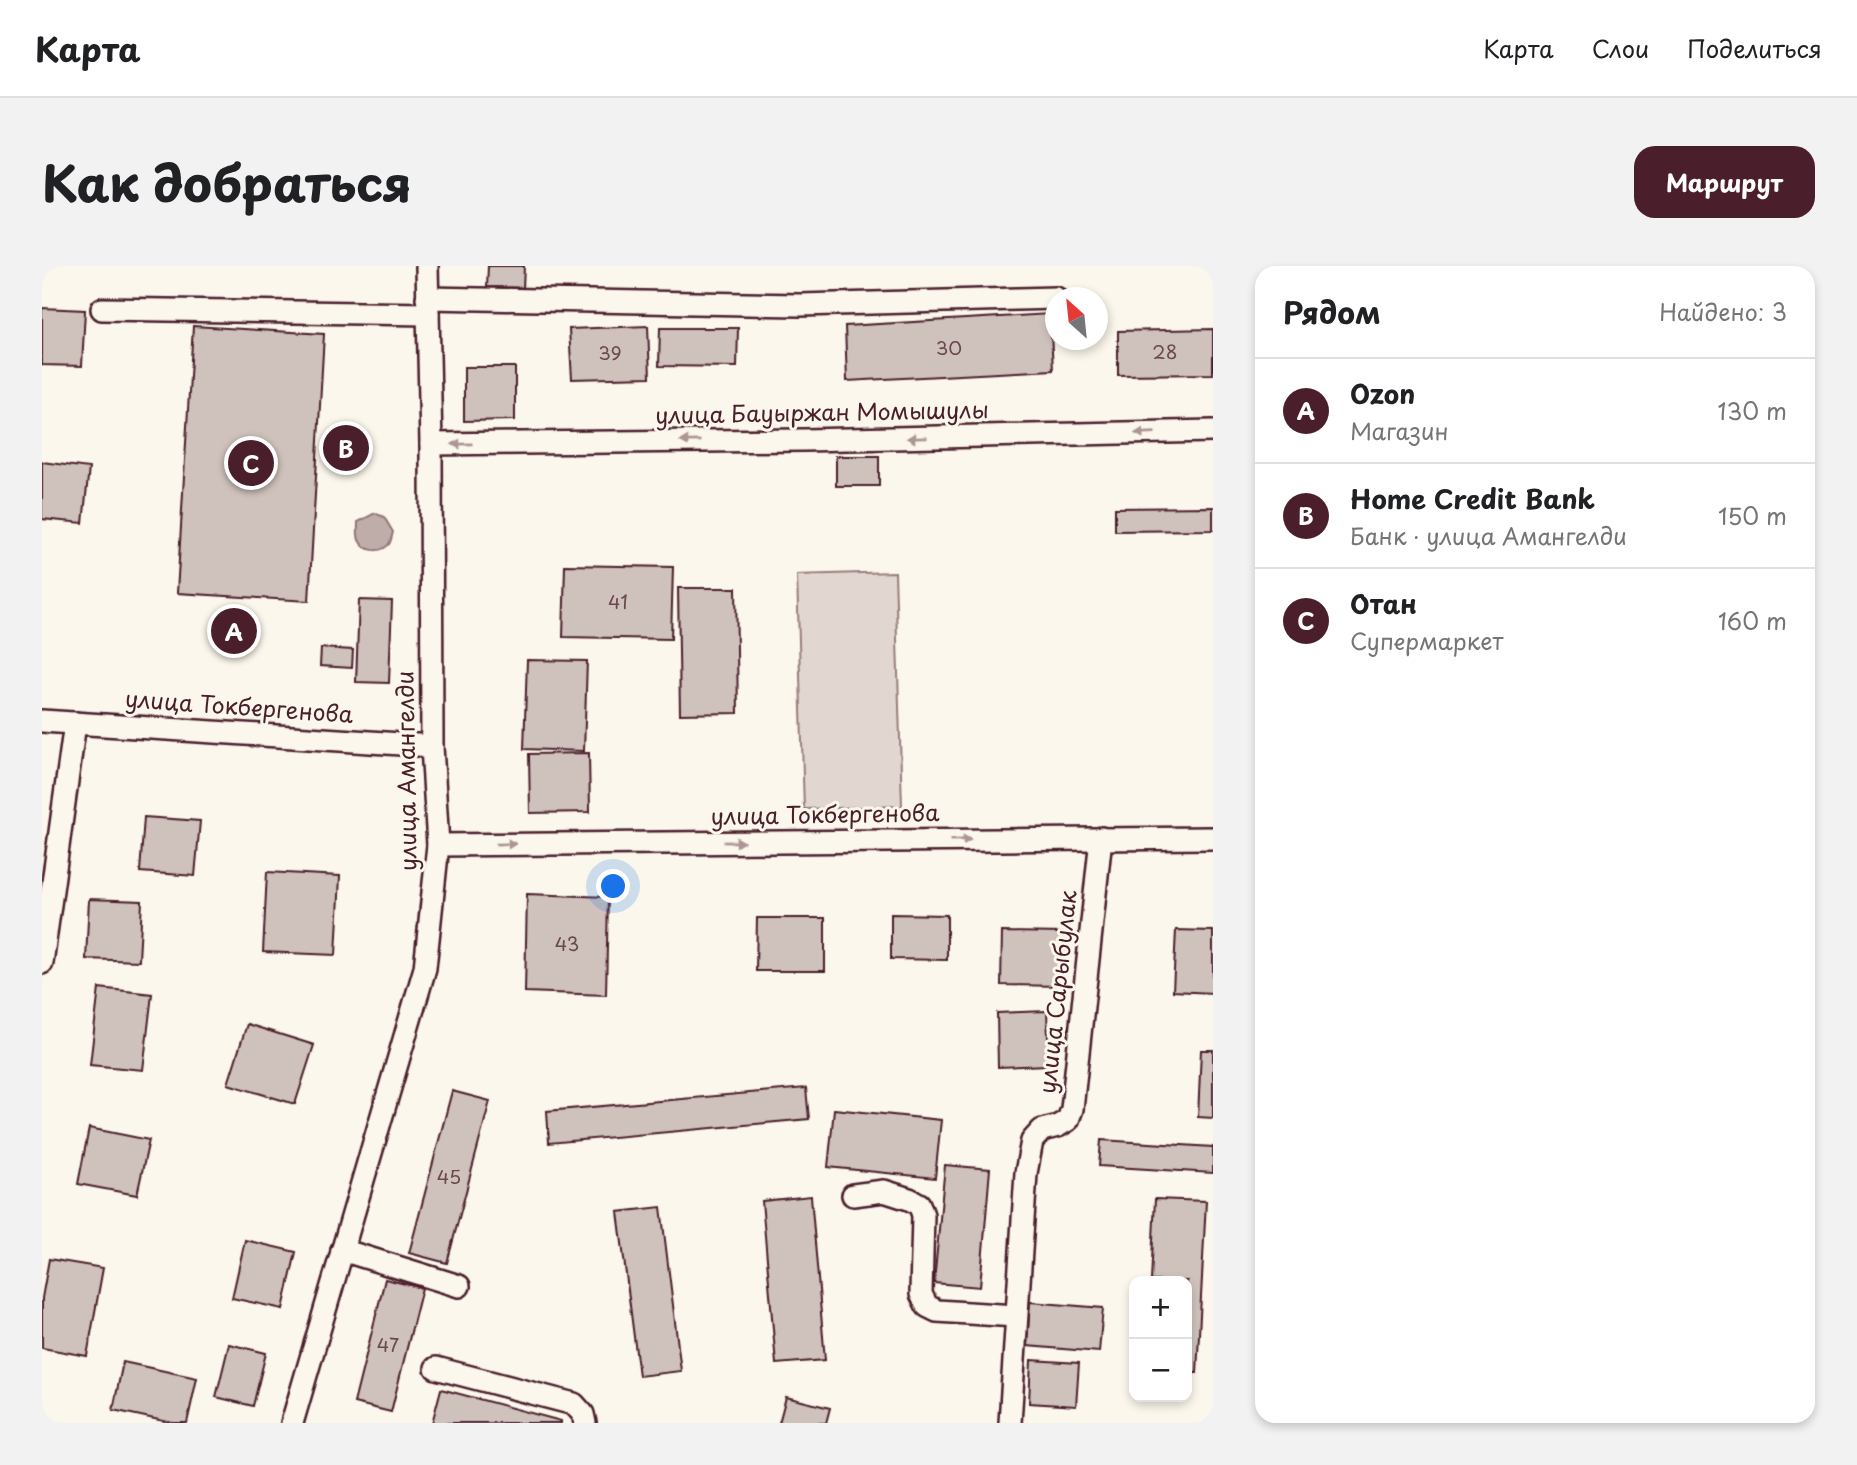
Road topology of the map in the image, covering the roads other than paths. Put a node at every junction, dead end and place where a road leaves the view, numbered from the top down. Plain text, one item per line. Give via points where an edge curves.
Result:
1 (427, 266) edge
2 (1045, 298) edge
3 (428, 306) junction
4 (102, 309) dead end
5 (1213, 431) edge
6 (431, 444) junction
7 (42, 722) edge
8 (75, 723) junction
9 (432, 746) junction
10 (1101, 838) junction
11 (1213, 838) edge
12 (438, 845) junction
13 (42, 963) edge
14 (853, 1195) dead end
15 (342, 1250) junction
16 (459, 1286) dead end
17 (1016, 1316) junction
18 (436, 1368) dead end
19 (292, 1423) edge
20 (585, 1423) edge
21 (1010, 1423) edge

1 - 3 street, улица Амангелди
2 - 3 street via 800,305
3 - 4 street
3 - 6 street, улица Амангелди
5 -> 6 street, улица Бауыржан Момышулы
6 - 9 street, улица Амангелди
7 - 8 street, улица Токбергенова
8 - 9 street, улица Токбергенова
8 - 13 street
9 - 12 street, улица Амангелди
10 - 11 street, улица Токбергенова
12 -> 10 street, улица Токбергенова
10 - 17 street, улица Сарыбулак via 1072,1110 1068,1120 1042,1130 1032,1141
12 - 15 street, улица Амангелди via 425,968
14 - 17 street via 884,1191 919,1204 923,1215 921,1294 927,1306 937,1311
15 - 16 street
15 - 19 street, улица Амангелди
17 - 21 street, улица Сарыбулак
18 - 20 street via 574,1404

